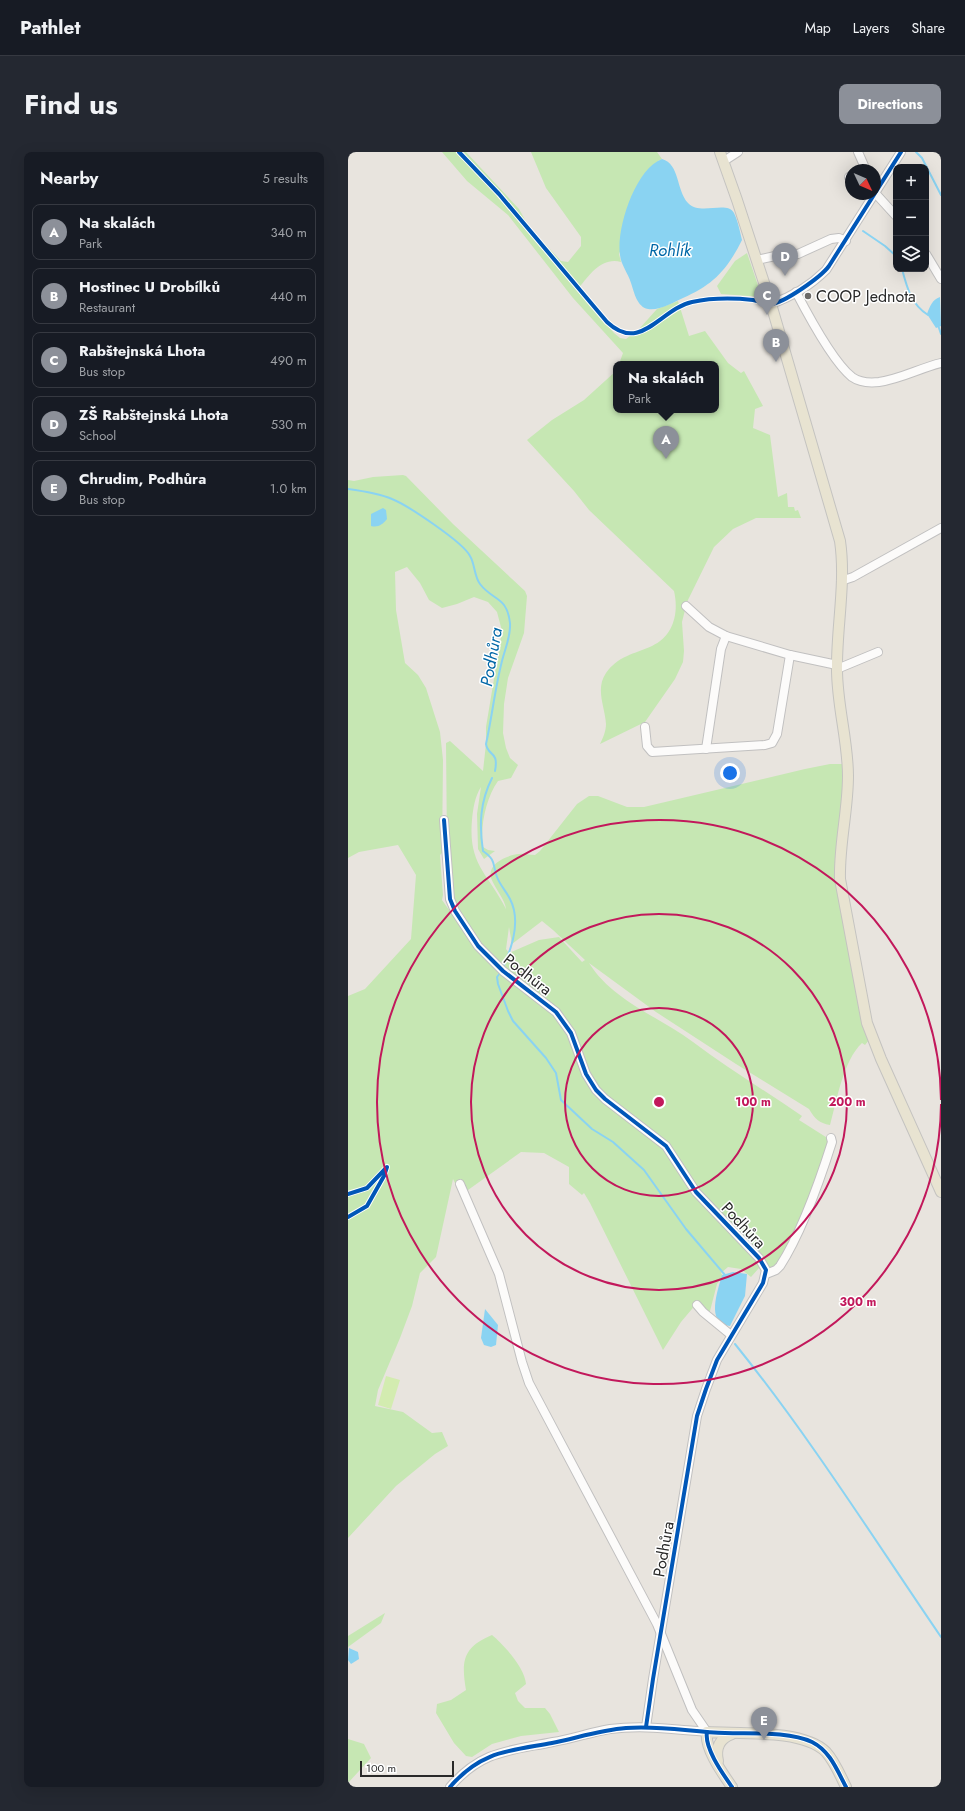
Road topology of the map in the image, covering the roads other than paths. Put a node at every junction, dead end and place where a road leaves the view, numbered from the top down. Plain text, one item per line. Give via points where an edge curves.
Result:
1 (738, 152) edge
2 (858, 152) edge
3 (901, 152) edge
4 (722, 157) edge
5 (863, 164) edge
6 (881, 182) edge
7 (881, 196) edge
8 (870, 200) edge
9 (893, 212) edge
10 (846, 241) junction
11 (929, 259) edge
12 (757, 260) junction
13 (941, 279) edge
14 (796, 292) junction
15 (771, 304) junction
16 (941, 363) edge
17 (941, 528) edge
18 (841, 581) junction
19 (686, 606) dead end
20 (726, 636) junction
21 (878, 652) dead end
22 (790, 655) junction
23 (837, 667) junction
24 (645, 727) dead end
25 (706, 749) junction
26 (444, 820) dead end
27 (831, 1138) dead end
28 (460, 1184) dead end
29 (941, 1192) edge
30 (766, 1274) junction
31 (697, 1305) dead end
32 (731, 1335) junction
33 (661, 1634) junction
34 (646, 1727) junction
35 (707, 1732) junction
36 (734, 1733) junction
37 (720, 1768) junction
38 (450, 1787) edge
39 (732, 1787) edge
40 (846, 1787) edge

1 - 4 street
2 - 5 street
3 - 6 street
4 - 12 main road
7 - 9 street
8 - 10 street
10 - 12 street via 836,238 805,252
10 - 14 street via 826,270
11 - 13 street
12 - 15 main road
14 - 15 street
14 - 16 street via 832,353 856,379 870,383 884,381
15 - 18 main road via 838,531 842,558
17 - 18 street via 853,577
18 - 23 main road
19 - 20 street via 709,627
20 - 22 street
20 - 25 street via 721,649
21 - 23 street
22 - 23 street
22 - 25 street via 775,741 765,745
23 - 29 main road via 848,775 839,863 840,879 862,1001 867,1023 881,1059
24 - 25 street via 649,751
26 - 30 street, Podhůra via 450,899 478,946 556,1012 571,1033 589,1080 596,1090 666,1146 686,1180 759,1258 765,1266
27 - 30 street via 825,1164 801,1224 780,1266
28 - 33 street, Podhůra via 499,1274 529,1383
30 - 32 street, Podhůra
31 - 32 street
32 - 33 street, Podhůra via 711,1374 698,1416
33 - 34 street, Podhůra
33 - 35 street, Podhůra via 692,1710
34 - 35 street
34 - 38 street via 609,1729 498,1753 470,1768
35 - 36 main road
35 - 37 main road via 708,1745
36 - 37 main road via 726,1736 719,1744 717,1757
36 - 40 main road via 789,1736 811,1742 828,1755
37 - 39 main road

